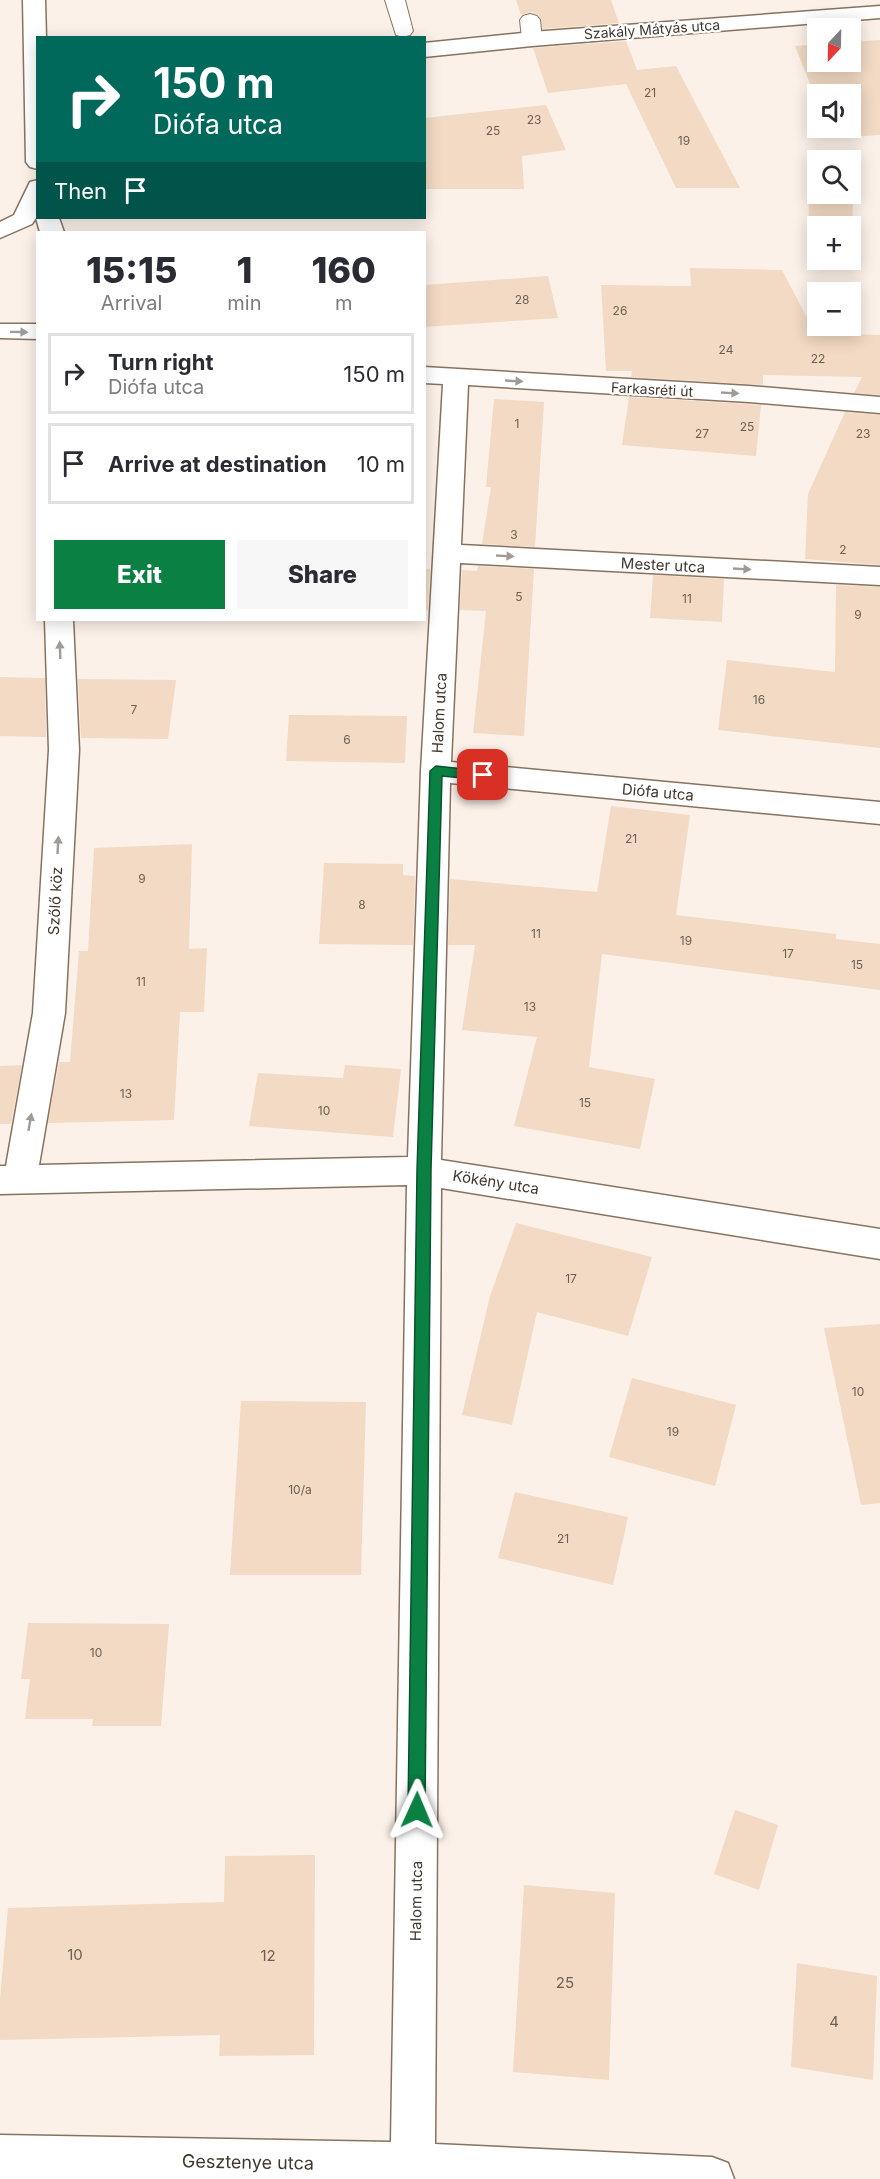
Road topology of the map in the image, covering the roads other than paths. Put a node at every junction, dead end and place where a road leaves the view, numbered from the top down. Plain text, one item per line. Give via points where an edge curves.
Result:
1 (34, 0) edge
2 (395, 0) edge
3 (880, 12) edge
4 (403, 31) dead end
5 (426, 50) edge
6 (36, 91) edge
7 (36, 192) edge
8 (0, 231) edge
9 (0, 331) edge
10 (36, 332) edge
11 (426, 375) edge
12 (456, 377) junction
13 (880, 405) edge
14 (446, 553) junction
15 (880, 576) edge
16 (59, 621) edge
17 (436, 771) junction
18 (880, 813) edge
19 (424, 1170) junction
20 (10, 1180) edge
21 (880, 1244) edge
22 (0, 2157) edge
23 (413, 2165) junction
24 (712, 2179) edge

1 - 6 street
2 - 4 lane
3 - 5 street, Szakály Mátyás utca via 531,29
7 - 8 street via 24,219
9 -> 10 street
11 - 12 street, Farkasréti út
12 -> 13 street, Farkasréti út
12 - 14 street, Halom utca
14 -> 15 street, Mester utca
14 - 17 street, Halom utca
20 -> 16 street, Szőlő köz via 49,1013 64,750
17 - 18 street, Diófa utca
17 - 19 street, Halom utca
19 - 20 street, Kökény utca
19 - 21 street, Kökény utca
19 - 23 street, Halom utca
22 - 23 street, Gesztenye utca
23 - 24 street, Gesztenye utca

